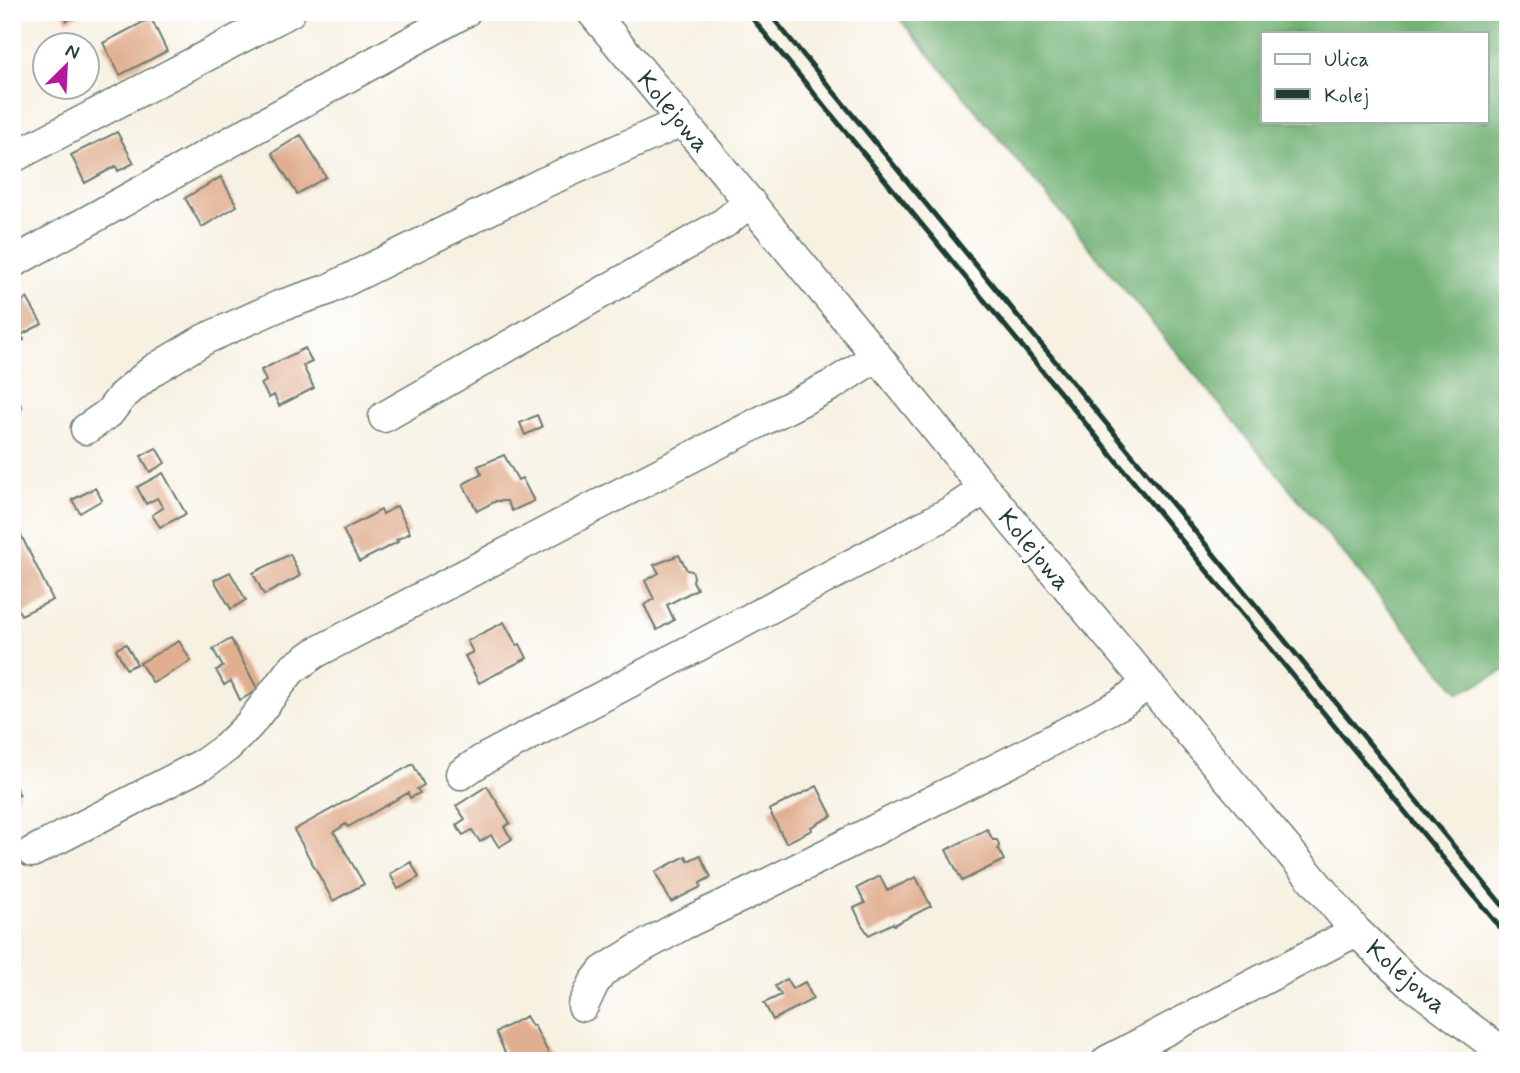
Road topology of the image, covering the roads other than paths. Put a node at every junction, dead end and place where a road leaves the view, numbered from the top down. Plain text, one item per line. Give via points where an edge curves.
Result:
1 (290, 12) edge
2 (465, 12) edge
3 (592, 12) edge
4 (683, 121) junction
5 (12, 158) edge
6 (750, 202) junction
7 (12, 262) edge
8 (877, 356) junction
9 (384, 417) dead end
10 (86, 429) dead end
11 (985, 489) junction
12 (1148, 684) junction
13 (461, 774) dead end
14 (32, 852) dead end
15 (1356, 931) junction
16 (583, 1006) dead end
17 (1508, 1056) edge
18 (1107, 1061) edge

1 - 5 street
2 - 7 street
3 - 4 street, Kolejowa
4 - 6 street, Kolejowa
4 - 10 street via 543,183 327,290 205,340 153,370
6 - 8 street, Kolejowa
6 - 9 street via 724,223
8 - 11 street, Kolejowa
8 - 14 street via 832,386 316,653 291,670 249,725 205,764
11 - 12 street, Kolejowa
11 - 13 street
12 - 15 street, Kolejowa
12 - 16 street via 1121,704 1020,757 635,951 603,971
15 - 17 street, Kolejowa via 1409,983
15 - 18 street

